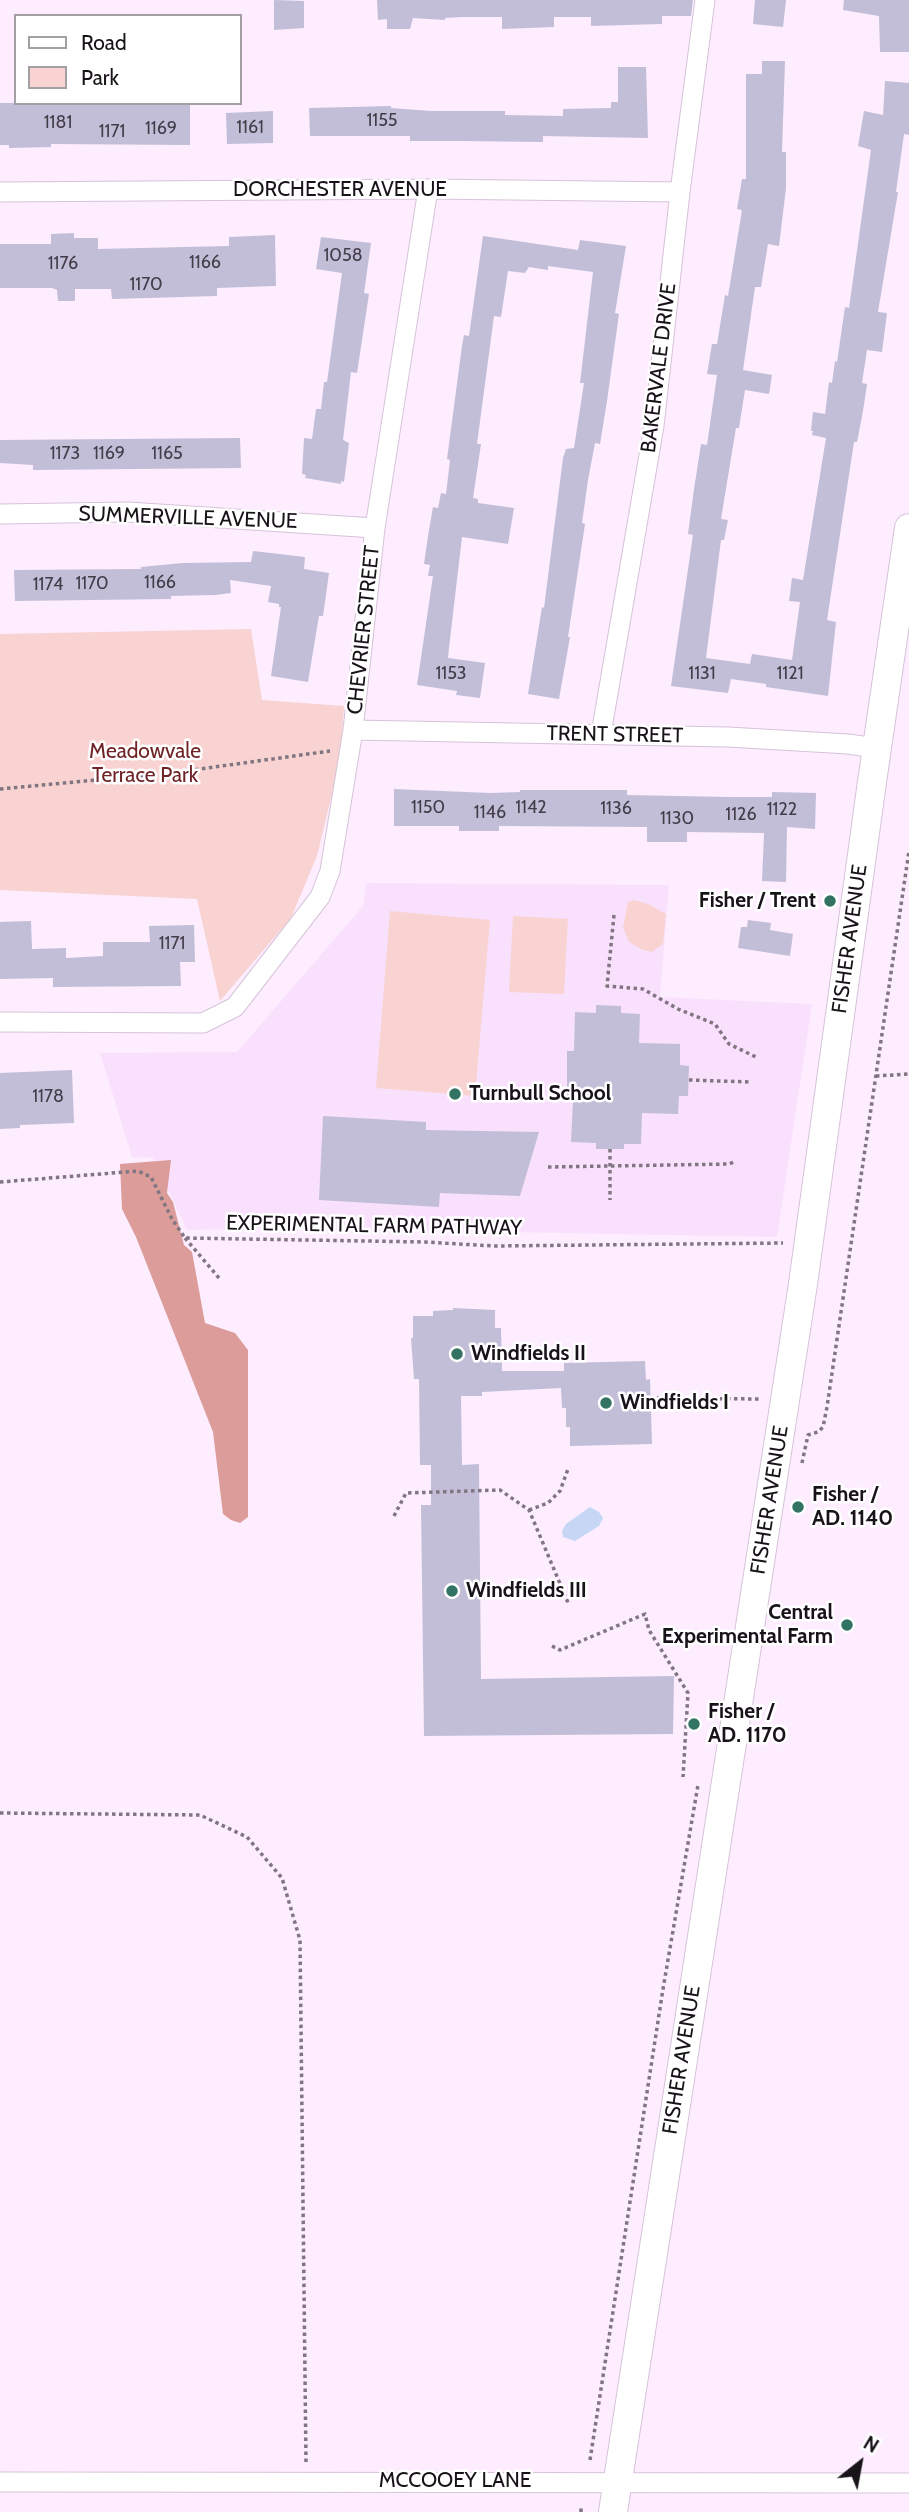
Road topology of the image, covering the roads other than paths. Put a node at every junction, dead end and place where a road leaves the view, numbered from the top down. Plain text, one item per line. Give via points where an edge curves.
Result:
1 (705, 0) edge
2 (428, 189) junction
3 (0, 192) edge
4 (680, 192) junction
5 (0, 514) edge
6 (375, 528) junction
7 (909, 528) edge
8 (601, 734) junction
9 (351, 739) junction
10 (876, 748) junction
11 (0, 1022) edge
12 (0, 2482) edge
13 (618, 2482) junction
14 (909, 2483) edge
15 (613, 2512) edge

1 - 4 street, BAKERVALE DRIVE
2 - 3 street, DORCHESTER AVENUE
2 - 4 street, DORCHESTER AVENUE
2 - 6 street, CHEVRIER STREET
4 - 8 street, BAKERVALE DRIVE via 654,426
5 - 6 street, SUMMERVILLE AVENUE via 128,512
6 - 9 street, CHEVRIER STREET
7 - 10 main road, FISHER AVENUE
8 - 9 street, TRENT STREET
8 - 10 street, TRENT STREET
9 - 11 street, CHEVRIER STREET via 330,871 320,897 235,1007 203,1023
10 - 13 main road, FISHER AVENUE via 803,1284
12 - 13 street, MCCOOEY LANE
13 - 14 street, MCCOOEY LANE
13 - 15 main road, FISHER AVENUE

